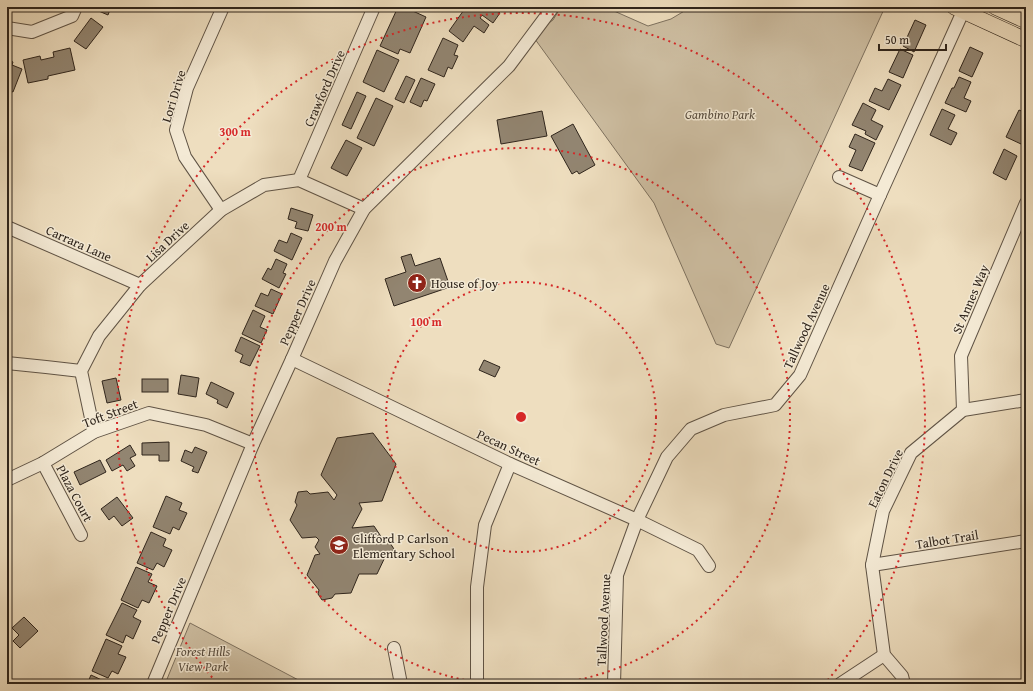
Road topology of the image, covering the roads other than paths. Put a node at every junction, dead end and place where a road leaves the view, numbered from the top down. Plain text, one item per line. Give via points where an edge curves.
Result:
1 (76, 7) edge
2 (223, 7) edge
3 (374, 7) edge
4 (553, 7) edge
5 (995, 7) edge
6 (961, 8) edge
7 (1026, 21) edge
8 (7, 28) edge
9 (1026, 40) edge
10 (839, 177) dead end
11 (298, 180) junction
12 (880, 195) junction
13 (1026, 203) edge
14 (364, 209) junction
15 (221, 210) junction
16 (7, 227) edge
17 (140, 285) junction
18 (292, 359) junction
19 (7, 363) edge
20 (81, 371) junction
21 (1026, 400) edge
22 (963, 410) junction
23 (94, 432) junction
24 (252, 444) junction
25 (43, 463) junction
26 (510, 464) junction
27 (7, 480) edge
28 (637, 520) junction
29 (82, 535) dead end
30 (1026, 541) edge
31 (872, 565) junction
32 (709, 566) dead end
33 (394, 648) dead end
34 (884, 655) junction
35 (153, 684) edge
36 (401, 684) edge
37 (478, 684) edge
38 (614, 684) edge
39 (840, 684) edge
40 (904, 684) edge

1 - 8 street via 72,16 32,32
2 - 15 street, Lori Drive via 187,88 176,130 185,158
3 - 11 street, Crawford Drive
4 - 14 street, Pepper Drive via 509,66
5 - 7 main road
6 - 9 main road
6 - 12 street, Tallwood Avenue
10 - 12 street
11 - 14 street
11 - 15 street, Lisa Drive via 264,185
12 - 28 street, Tallwood Avenue via 800,375 775,406 724,415 691,429 667,457
13 - 22 street, St Annes Way via 961,356
14 - 18 street, Pepper Drive via 335,262
15 - 17 street, Lisa Drive
16 - 17 street, Carrara Lane
17 - 20 street, Lisa Drive via 99,336
18 - 24 street, Pepper Drive
18 - 26 street, Pecan Street
19 - 20 street
20 - 23 street
21 - 22 street
22 - 31 street, Eaton Drive via 911,453 883,511
23 - 24 street, Toft Street via 149,413 206,425
23 - 25 street, Toft Street
24 - 35 street, Pepper Drive
25 - 27 street, Toft Street
25 - 29 street, Plaza Court
26 - 28 street, Pecan Street
26 - 37 street via 486,525 477,587
28 - 32 street, Pecan Street via 698,550
28 - 38 street, Tallwood Avenue via 617,574
30 - 31 street, Talbot Trail
31 - 34 street, Eaton Drive
33 - 36 street
34 - 39 street
34 - 40 street via 902,676

